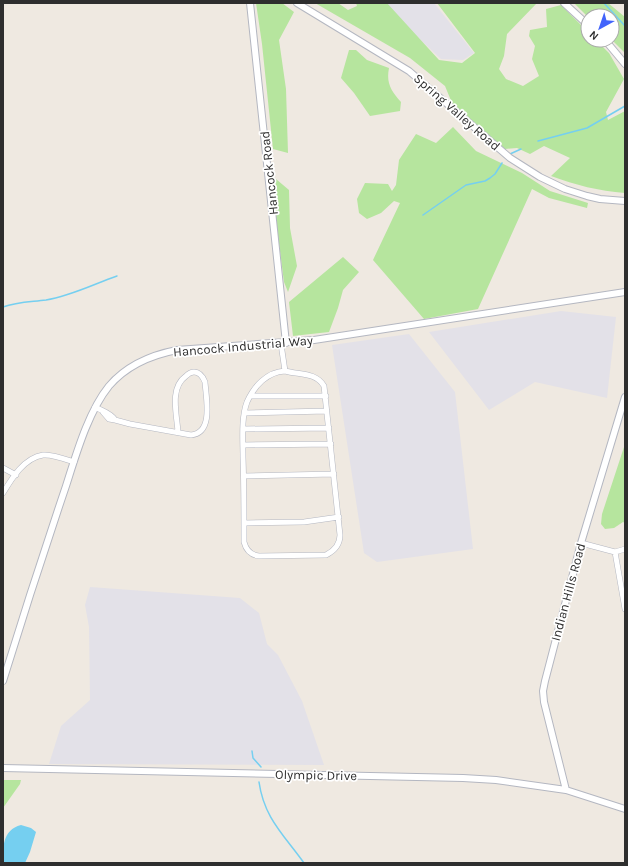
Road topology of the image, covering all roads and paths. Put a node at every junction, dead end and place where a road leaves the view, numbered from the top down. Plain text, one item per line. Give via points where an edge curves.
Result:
1 (250, 3) edge
2 (297, 3) edge
3 (564, 3) edge
4 (580, 18) edge
5 (612, 48) edge
6 (625, 64) edge
7 (625, 201) edge
8 (625, 292) edge
9 (284, 343) junction
10 (285, 371) junction
11 (251, 396) junction
12 (326, 396) junction
13 (625, 397) edge
14 (95, 407) junction
15 (327, 411) junction
16 (245, 412) junction
17 (329, 428) junction
18 (244, 429) junction
19 (178, 432) junction
20 (331, 444) junction
21 (243, 445) junction
22 (74, 462) junction
23 (3, 468) edge
24 (334, 474) junction
25 (16, 475) junction
26 (244, 476) junction
27 (3, 494) edge
28 (339, 516) junction
29 (244, 523) junction
30 (580, 543) junction
31 (625, 549) edge
32 (615, 552) junction
33 (625, 609) edge
34 (3, 681) edge
35 (3, 768) edge
36 (566, 790) junction
37 (625, 809) edge

1 - 9 street, Hancock Road
2 - 7 street, Spring Valley Road via 409,71 510,158 540,177 587,196
3 - 4 street
5 - 6 street
8 - 9 street, Hancock Industrial Way
9 - 10 street
9 - 14 street, Hancock Industrial Way via 177,350 158,354 118,376
10 - 11 street via 268,376
10 - 12 street via 317,378 324,386
11 - 12 street
11 - 16 street
12 - 15 street
13 - 30 street, Indian Hills Road
14 - 19 street via 109,419
14 - 22 street, Hancock Industrial Way
15 - 16 street
15 - 17 street
16 - 18 street
17 - 18 street
17 - 20 street
18 - 21 street
19 - 19 street via 195,434 206,424 205,382 197,372 183,378 176,388
20 - 21 street
20 - 24 street
21 - 26 street
22 - 25 street via 43,455 26,461
22 - 34 street, Hancock Industrial Way
23 - 25 street
24 - 26 street
24 - 28 street
25 - 27 street
26 - 29 street
28 - 29 street via 300,522
28 - 29 street via 340,539 336,547 326,555 254,555 245,546
30 - 32 street
30 - 36 street, Indian Hills Road via 544,692 548,723
31 - 32 street
32 - 33 street
35 - 36 street, Olympic Drive via 463,778
36 - 37 street, Olympic Drive

